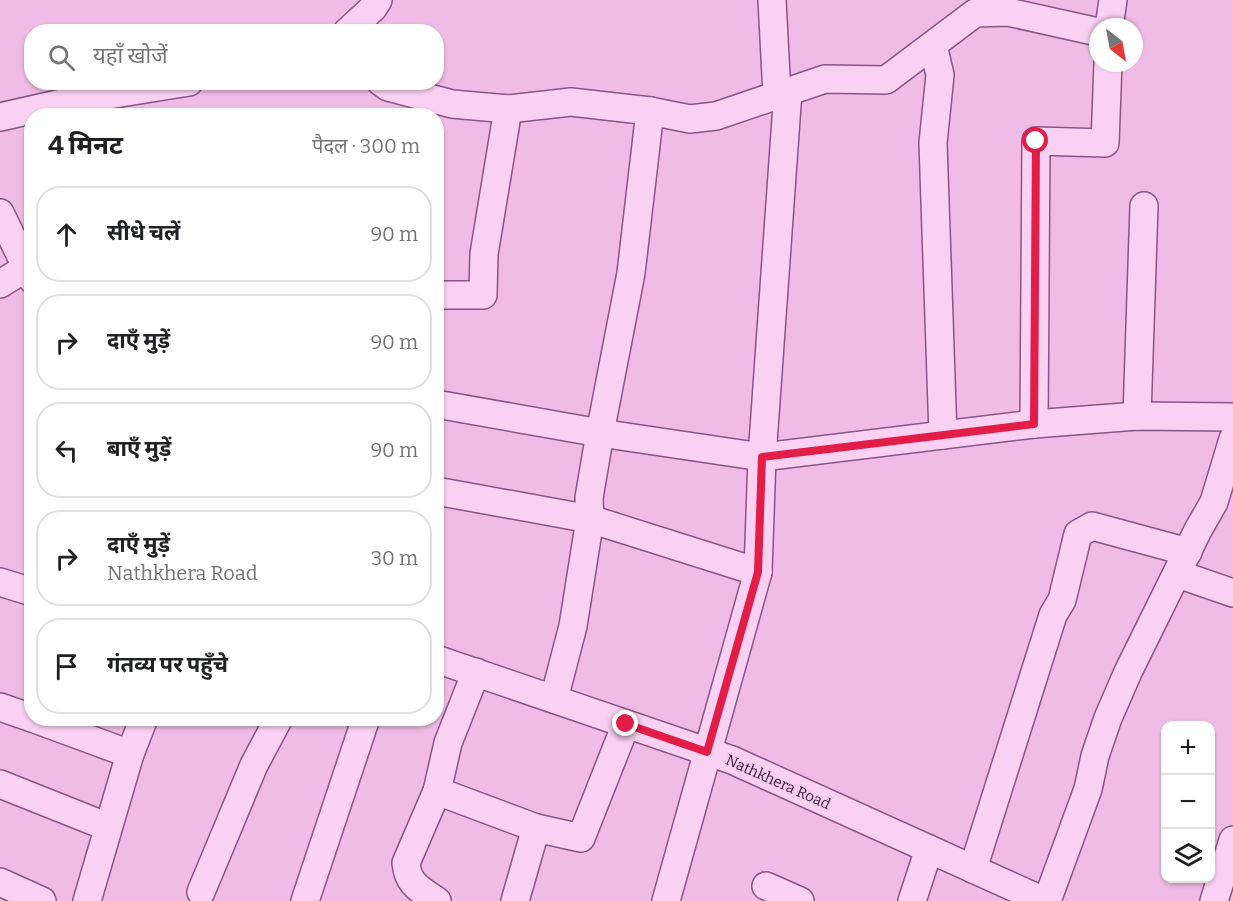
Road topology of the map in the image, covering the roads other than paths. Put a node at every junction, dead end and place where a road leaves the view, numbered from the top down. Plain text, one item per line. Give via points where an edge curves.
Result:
1 (378, 0) edge
2 (772, 0) edge
3 (1113, 0) edge
4 (974, 6) edge
5 (1053, 11) edge
6 (1111, 18) edge
7 (356, 24) edge
8 (1089, 28) edge
9 (933, 45) junction
10 (1108, 72) edge
11 (139, 90) edge
12 (399, 90) edge
13 (782, 93) junction
14 (40, 108) edge
15 (508, 109) junction
16 (650, 111) junction
17 (24, 112) edge
18 (0, 117) edge
19 (1144, 206) dead end
20 (0, 213) edge
21 (24, 263) edge
22 (24, 276) edge
23 (0, 284) edge
24 (444, 295) edge
25 (444, 405) edge
26 (1137, 416) junction
27 (1233, 417) edge
28 (1034, 424) junction
29 (600, 433) junction
30 (943, 435) junction
31 (1232, 450) edge
32 (762, 457) junction
33 (444, 492) edge
34 (590, 519) junction
35 (1183, 563) junction
36 (758, 572) junction
37 (0, 582) edge
38 (24, 590) edge
39 (1233, 593) edge
40 (444, 662) edge
41 (476, 672) junction
42 (554, 699) junction
43 (0, 707) edge
44 (24, 715) edge
45 (626, 724) junction
46 (54, 726) edge
47 (141, 726) edge
48 (275, 726) edge
49 (363, 726) edge
50 (707, 752) junction
51 (130, 754) junction
52 (0, 784) edge
53 (437, 791) junction
54 (108, 827) junction
55 (536, 828) junction
56 (1233, 840) edge
57 (929, 849) junction
58 (973, 869) junction
59 (0, 882) edge
60 (766, 886) dead end
61 (201, 892) dead end
62 (42, 901) edge
63 (87, 901) edge
64 (305, 901) edge
65 (437, 901) edge
66 (515, 901) edge
67 (666, 901) edge
68 (800, 901) edge
69 (912, 901) edge
70 (1045, 901) edge
71 (1214, 901) edge

1 - 7 street
2 - 13 street
3 - 6 street
4 - 5 street via 1008,12
4 - 9 street
5 - 8 street
9 - 13 street via 886,80 825,79
9 - 30 street via 940,75 933,143
10 - 28 street via 1105,143 1036,141
11 - 14 street
12 - 15 street via 453,104
13 - 16 street via 716,116 690,119
13 - 32 street
15 - 16 street via 571,102
15 - 24 street via 483,254 483,295
16 - 29 street via 631,273
17 - 18 street
19 - 26 street
20 - 21 street
22 - 23 street
25 - 29 street
26 - 27 street
26 - 28 street
28 - 30 street
29 - 32 street
29 - 34 street via 589,498
30 - 32 street
31 - 35 street via 1214,502
32 - 36 street
33 - 34 street
34 - 36 street
34 - 42 street via 573,626
35 - 39 street
35 - 58 street via 1092,526 1078,534 1062,600 1053,615
35 - 70 street via 1108,718 1088,789
36 - 50 street
37 - 38 street
40 - 41 street, Nathkhera Road
41 - 42 street, Nathkhera Road
41 - 53 street via 448,743
42 - 45 street, Nathkhera Road
43 - 44 street
45 - 50 street, Nathkhera Road
45 - 55 street via 581,838
46 - 51 street
47 - 51 street
48 - 61 street via 254,765
49 - 64 street
50 - 57 street, Nathkhera Road
50 - 67 street
51 - 54 street
52 - 54 street
53 - 55 street
53 - 65 street via 406,863 413,884
54 - 63 street
55 - 66 street
56 - 71 street
57 - 58 street, Nathkhera Road
57 - 69 street
58 - 70 street, Nathkhera Road
59 - 62 street
60 - 68 street

